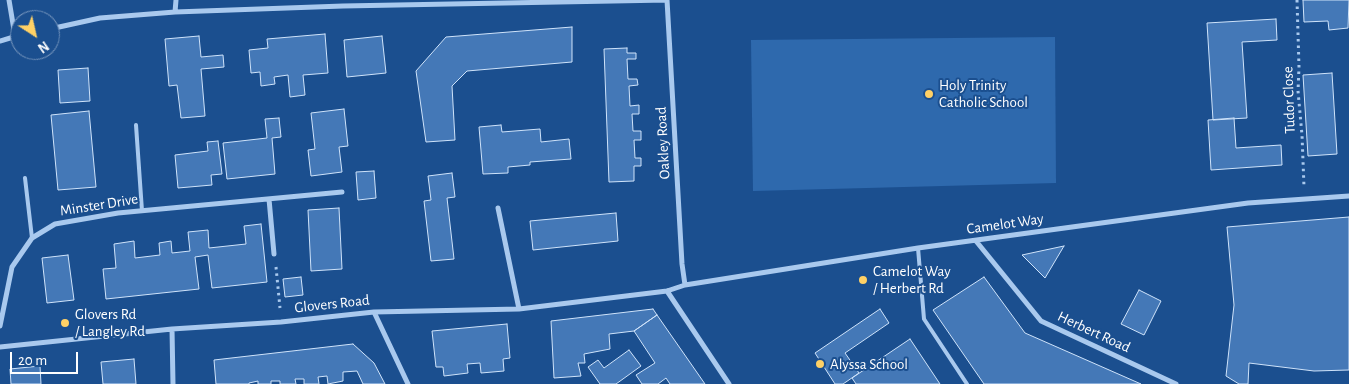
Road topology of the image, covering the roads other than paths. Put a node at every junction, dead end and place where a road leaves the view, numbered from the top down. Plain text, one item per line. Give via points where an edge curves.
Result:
1 (176, 0) edge
2 (667, 0) edge
3 (176, 12) junction
4 (60, 27) edge
5 (136, 125) dead end
6 (25, 178) dead end
7 (342, 192) dead end
8 (1349, 196) edge
9 (269, 199) junction
10 (498, 208) dead end
11 (142, 211) junction
12 (32, 238) junction
13 (976, 241) junction
14 (918, 248) junction
15 (274, 254) road end
16 (685, 285) junction
17 (667, 292) junction
18 (519, 309) junction
19 (374, 312) junction
20 (0, 326) edge
21 (172, 329) junction
22 (0, 347) edge
23 (173, 384) edge
24 (408, 384) edge
25 (729, 384) edge
26 (967, 384) edge
27 (1176, 384) edge

1 - 3 street
2 - 3 street
2 - 16 street, Oakley Road
3 - 4 street via 100,18
5 - 11 lane
6 - 12 lane
7 - 9 street, Minster Drive
8 - 13 street, Camelot Way via 1248,203
9 - 11 street, Minster Drive
9 - 15 street
10 - 18 street
11 - 12 street, Minster Drive via 55,224
12 - 20 street, Minster Drive via 12,267
13 - 14 street, Camelot Way
13 - 27 street, Herbert Road via 1041,321
14 - 16 street, Camelot Way
14 - 26 lane via 924,319
16 - 17 street, Camelot Way
17 - 18 street, Glovers Road
17 - 25 street
18 - 19 street, Glovers Road
19 - 21 street, Glovers Road
19 - 24 street
21 - 22 street, Glovers Road
21 - 23 street

